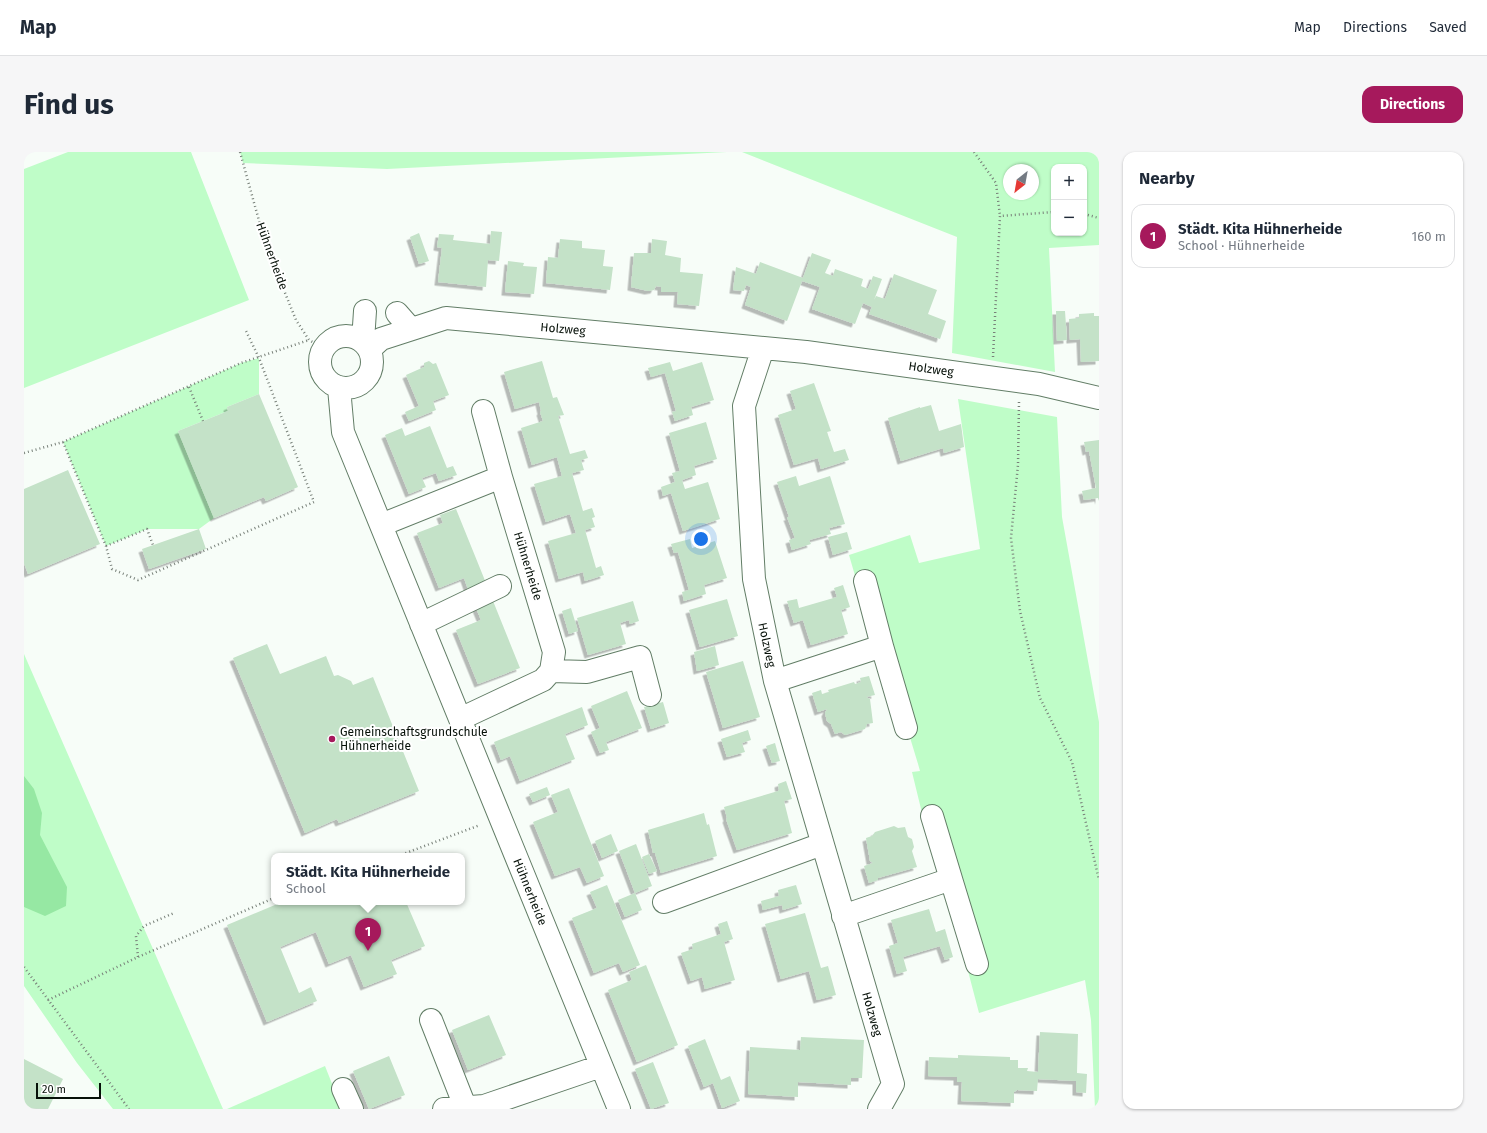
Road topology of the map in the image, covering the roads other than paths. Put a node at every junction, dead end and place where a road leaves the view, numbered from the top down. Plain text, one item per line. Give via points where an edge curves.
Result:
1 (365, 310) dead end
2 (397, 313) dead end
3 (411, 330) junction
4 (366, 345) junction
5 (763, 348) junction
6 (339, 388) junction
7 (1099, 398) edge
8 (483, 411) dead end
9 (501, 477) junction
10 (381, 525) junction
11 (865, 581) dead end
12 (500, 586) dead end
13 (421, 624) junction
14 (882, 646) junction
15 (551, 671) junction
16 (775, 681) junction
17 (650, 695) dead end
18 (460, 719) junction
19 (906, 728) dead end
20 (932, 816) dead end
21 (822, 844) junction
22 (951, 880) junction
23 (664, 902) dead end
24 (843, 916) junction
25 (977, 964) dead end
26 (431, 1020) dead end
27 (601, 1066) junction
28 (343, 1089) dead end
29 (352, 1109) edge
30 (444, 1109) edge
31 (466, 1109) edge
32 (618, 1109) edge
33 (879, 1109) edge

1 - 4 street
2 - 3 street
3 - 4 street, Holzweg
3 - 5 street, Holzweg via 446,318
4 - 6 street via 373,359 368,379 360,386 350,389
4 - 6 street via 354,337 343,336 316,345 321,355 320,366 323,375
5 - 7 street, Holzweg via 1019,381
5 - 16 street, Holzweg via 744,406 754,579
6 - 10 street, Hühnerheide via 343,432
8 - 9 street, Hühnerheide
9 - 10 street
9 - 15 street, Hühnerheide via 554,652
10 - 13 street, Hühnerheide
11 - 14 street
12 - 13 street
13 - 18 street, Hühnerheide
14 - 16 street, Holzweg
14 - 19 street
15 - 17 street via 587,672 640,657
15 - 18 street via 543,680
16 - 21 street, Holzweg
18 - 27 street, Hühnerheide
20 - 22 street
21 - 23 street
21 - 24 street, Holzweg
22 - 24 street
22 - 25 street
24 - 33 street, Holzweg via 893,1084
26 - 31 street
27 - 31 street via 484,1106
27 - 32 street, Hühnerheide
28 - 29 street
30 - 31 street

